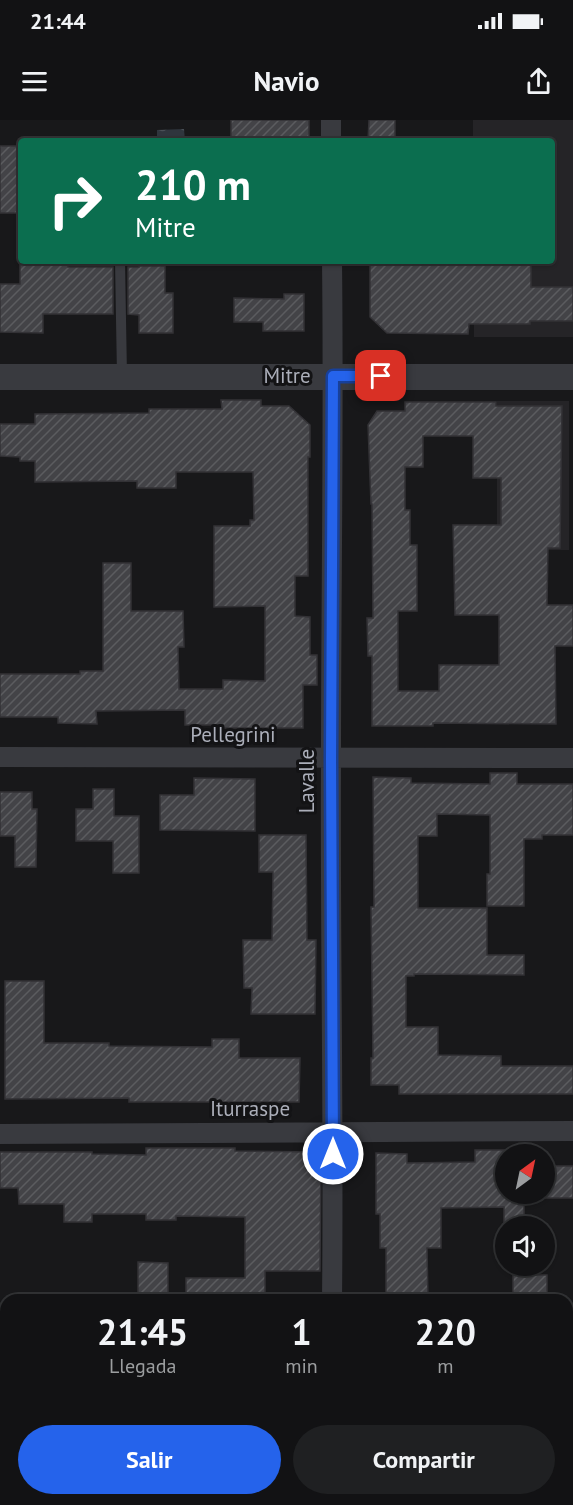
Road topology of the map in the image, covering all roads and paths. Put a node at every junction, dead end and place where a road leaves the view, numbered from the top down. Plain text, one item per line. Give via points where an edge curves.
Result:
1 (331, 120) edge
2 (331, 138) edge
3 (120, 264) edge
4 (332, 264) edge
5 (122, 376) junction
6 (333, 376) junction
7 (0, 377) edge
8 (573, 377) edge
9 (0, 757) edge
10 (573, 758) edge
11 (331, 759) junction
12 (573, 1131) edge
13 (334, 1132) junction
14 (0, 1134) edge
15 (333, 1294) edge

1 - 2 street
3 - 5 lane
4 - 6 street, Lavalle
5 - 6 street, Mitre
5 - 7 street, Mitre
6 - 8 street, Mitre
6 - 11 street, Lavalle
9 - 11 street, Pellegrini
10 - 11 street, Pellegrini
11 - 13 street, Lavalle
12 - 13 street, Iturraspe
13 - 14 street, Iturraspe
13 - 15 street, Lavalle

